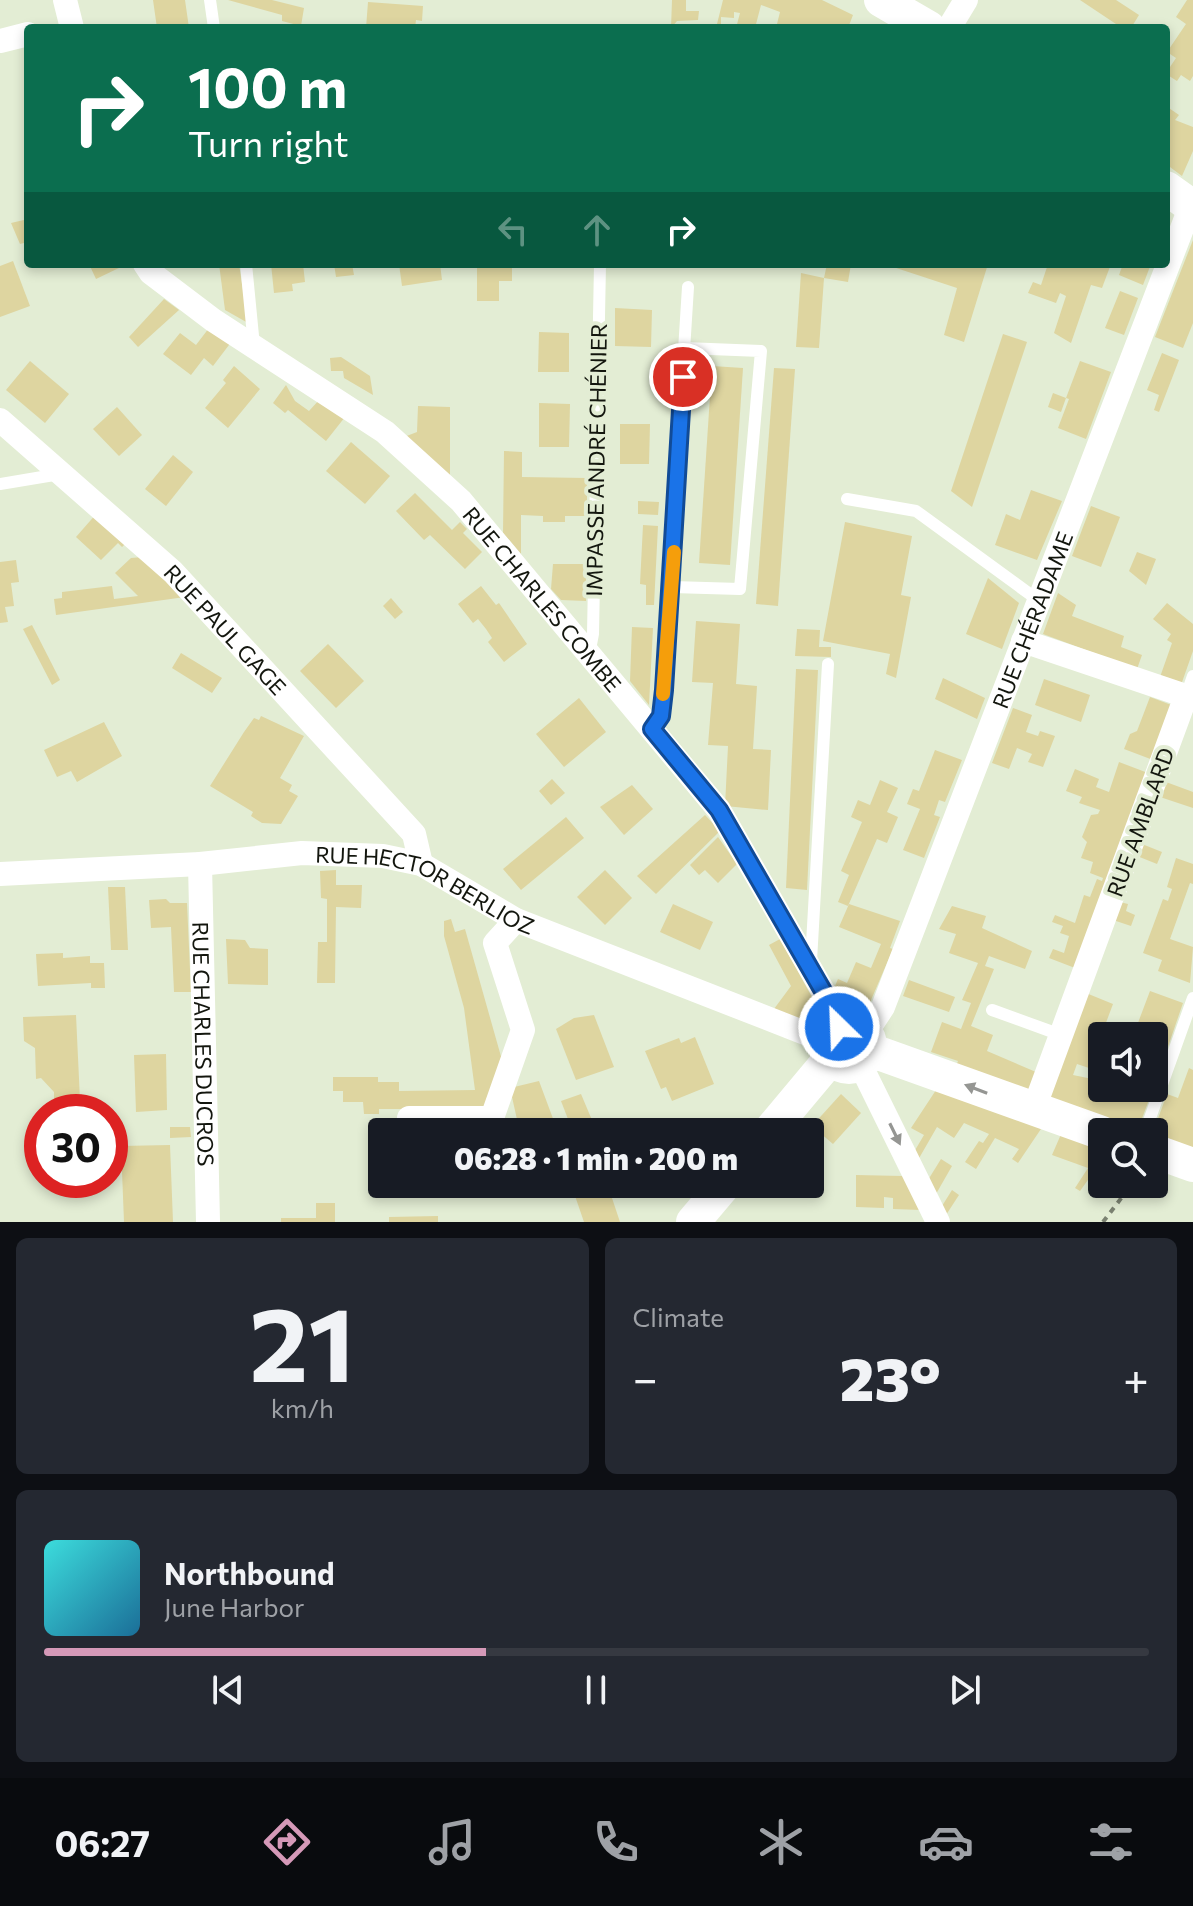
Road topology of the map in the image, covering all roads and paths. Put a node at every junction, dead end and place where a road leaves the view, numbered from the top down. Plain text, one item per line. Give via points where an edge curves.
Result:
1 (210, 0) edge
2 (881, 0) edge
3 (966, 0) edge
4 (213, 24) edge
5 (922, 24) edge
6 (951, 24) edge
7 (24, 35) edge
8 (0, 41) edge
9 (1186, 200) edge
10 (1170, 243) edge
11 (149, 268) edge
12 (246, 268) edge
13 (600, 268) edge
14 (1161, 268) edge
15 (688, 287) dead end
16 (254, 346) junction
17 (685, 348) junction
18 (0, 420) edge
19 (63, 474) junction
20 (0, 484) edge
21 (847, 499) dead end
22 (672, 587) junction
23 (1038, 600) junction
24 (1023, 641) junction
25 (589, 655) junction
26 (828, 664) dead end
27 (1190, 686) edge
28 (652, 729) junction
29 (200, 864) junction
30 (421, 864) junction
31 (0, 874) edge
32 (516, 920) junction
33 (810, 968) junction
34 (1193, 998) edge
35 (992, 1010) dead end
36 (1061, 1035) junction
37 (849, 1046) junction
38 (1033, 1111) junction
39 (492, 1118) edge
40 (782, 1118) edge
41 (1150, 1118) edge
42 (1088, 1129) edge
43 (1168, 1156) edge
44 (1193, 1165) edge
45 (713, 1198) edge
46 (1121, 1198) edge
47 (208, 1222) edge
48 (693, 1222) edge
49 (938, 1222) edge
50 (1103, 1222) edge

1 - 4 lane
2 - 5 street
3 - 6 street
7 - 8 street
9 - 10 street, RUE CHÉRADAME
11 - 16 street, RUE CHARLES COMBE
12 - 16 lane
13 - 25 lane, IMPASSE ANDRÉ CHÉNIER
14 - 23 street, RUE CHÉRADAME
15 - 17 lane
16 - 25 street, RUE CHARLES COMBE via 385,432 461,501
17 - 22 lane
17 - 22 lane via 761,351 740,589
18 - 19 street, RUE PAUL GAGE
19 - 20 lane
19 - 30 street, RUE PAUL GAGE via 173,572 403,822 414,834
21 - 23 lane via 916,511
22 - 28 lane via 661,716
23 - 24 street, RUE CHÉRADAME
24 - 27 street, RUE AMBLARD
24 - 37 street, RUE CHÉRADAME via 883,1007
25 - 28 street, RUE CHARLES COMBE
26 - 33 lane
27 - 36 street, RUE AMBLARD
28 - 33 street, RUE CHARLES COMBE via 719,810
29 - 30 street, RUE HECTOR BERLIOZ via 302,853 383,856
29 - 31 street, RUE HECTOR BERLIOZ
29 - 47 street, RUE CHARLES DUCROS
30 - 32 street, RUE HECTOR BERLIOZ
32 - 37 street, RUE HECTOR BERLIOZ
32 - 39 street via 495,943 523,1030
33 - 37 street, RUE CHARLES COMBE
34 - 41 lane
35 - 36 lane
36 - 38 street, RUE AMBLARD
38 -> 37 street
37 - 40 street
37 -> 49 street, RUE CHARLES COMBE
38 - 42 street
43 - 44 street
45 - 48 street
46 - 50 path

